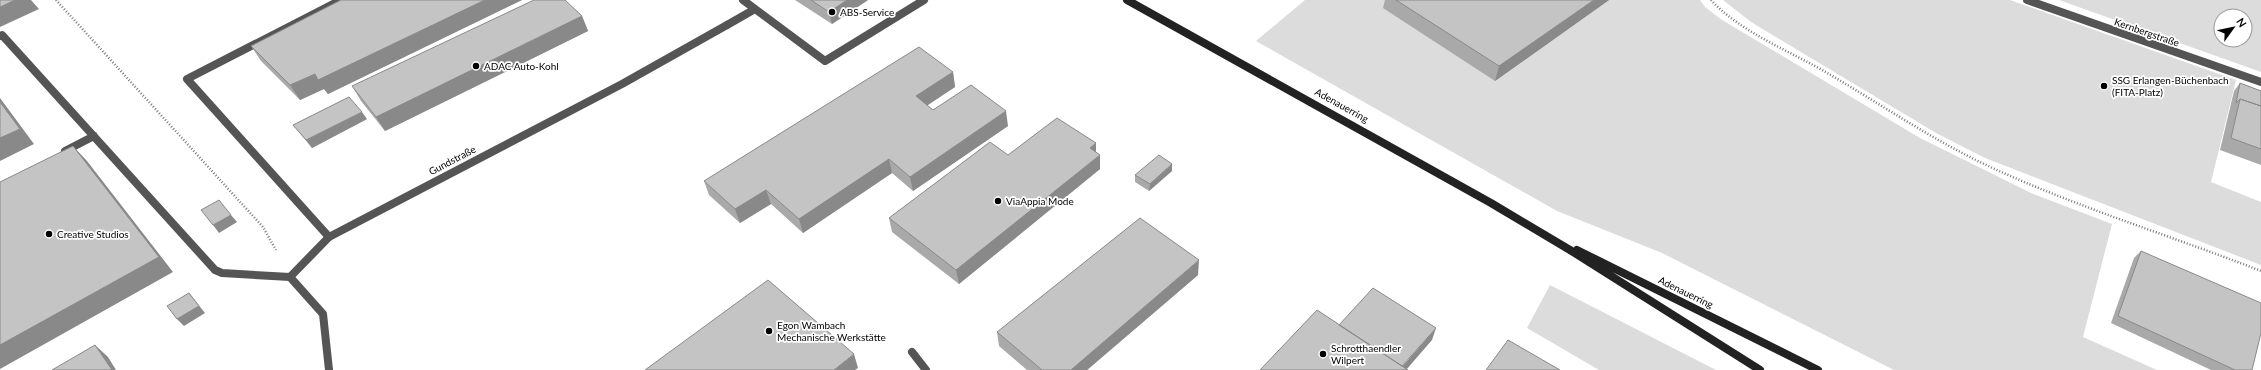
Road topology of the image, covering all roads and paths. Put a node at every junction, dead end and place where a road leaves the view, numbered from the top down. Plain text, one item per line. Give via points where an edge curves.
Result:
1 (56, 0) edge
2 (341, 0) edge
3 (743, 0) edge
4 (924, 0) edge
5 (1127, 0) edge
6 (1711, 0) edge
7 (2027, 0) edge
8 (755, 9) junction
9 (0, 36) edge
10 (2261, 82) edge
11 (94, 136) junction
12 (54, 156) edge
13 (1543, 234) junction
14 (329, 237) junction
15 (2261, 271) edge
16 (290, 277) junction
17 (912, 352) dead end
18 (329, 370) edge
19 (926, 370) edge
20 (1760, 370) edge
21 (1818, 370) edge

1 - 16 path via 263,227
2 - 14 street via 187,79
3 - 8 street
4 - 8 street via 825,61
5 - 13 main road, Adenauerring via 1363,129
6 - 15 path via 1731,16 1915,126 1983,163 2051,192
7 - 10 street, Kernbergstraße
8 - 14 street, Gundstraße via 622,84
9 - 11 street via 2,35
11 - 12 street
11 - 16 street via 215,270 222,273
13 - 20 main road, Adenauerring via 1696,333
13 - 21 main road, Adenauerring
14 - 16 street, Gundstraße
16 - 18 street via 323,314
17 - 19 street

